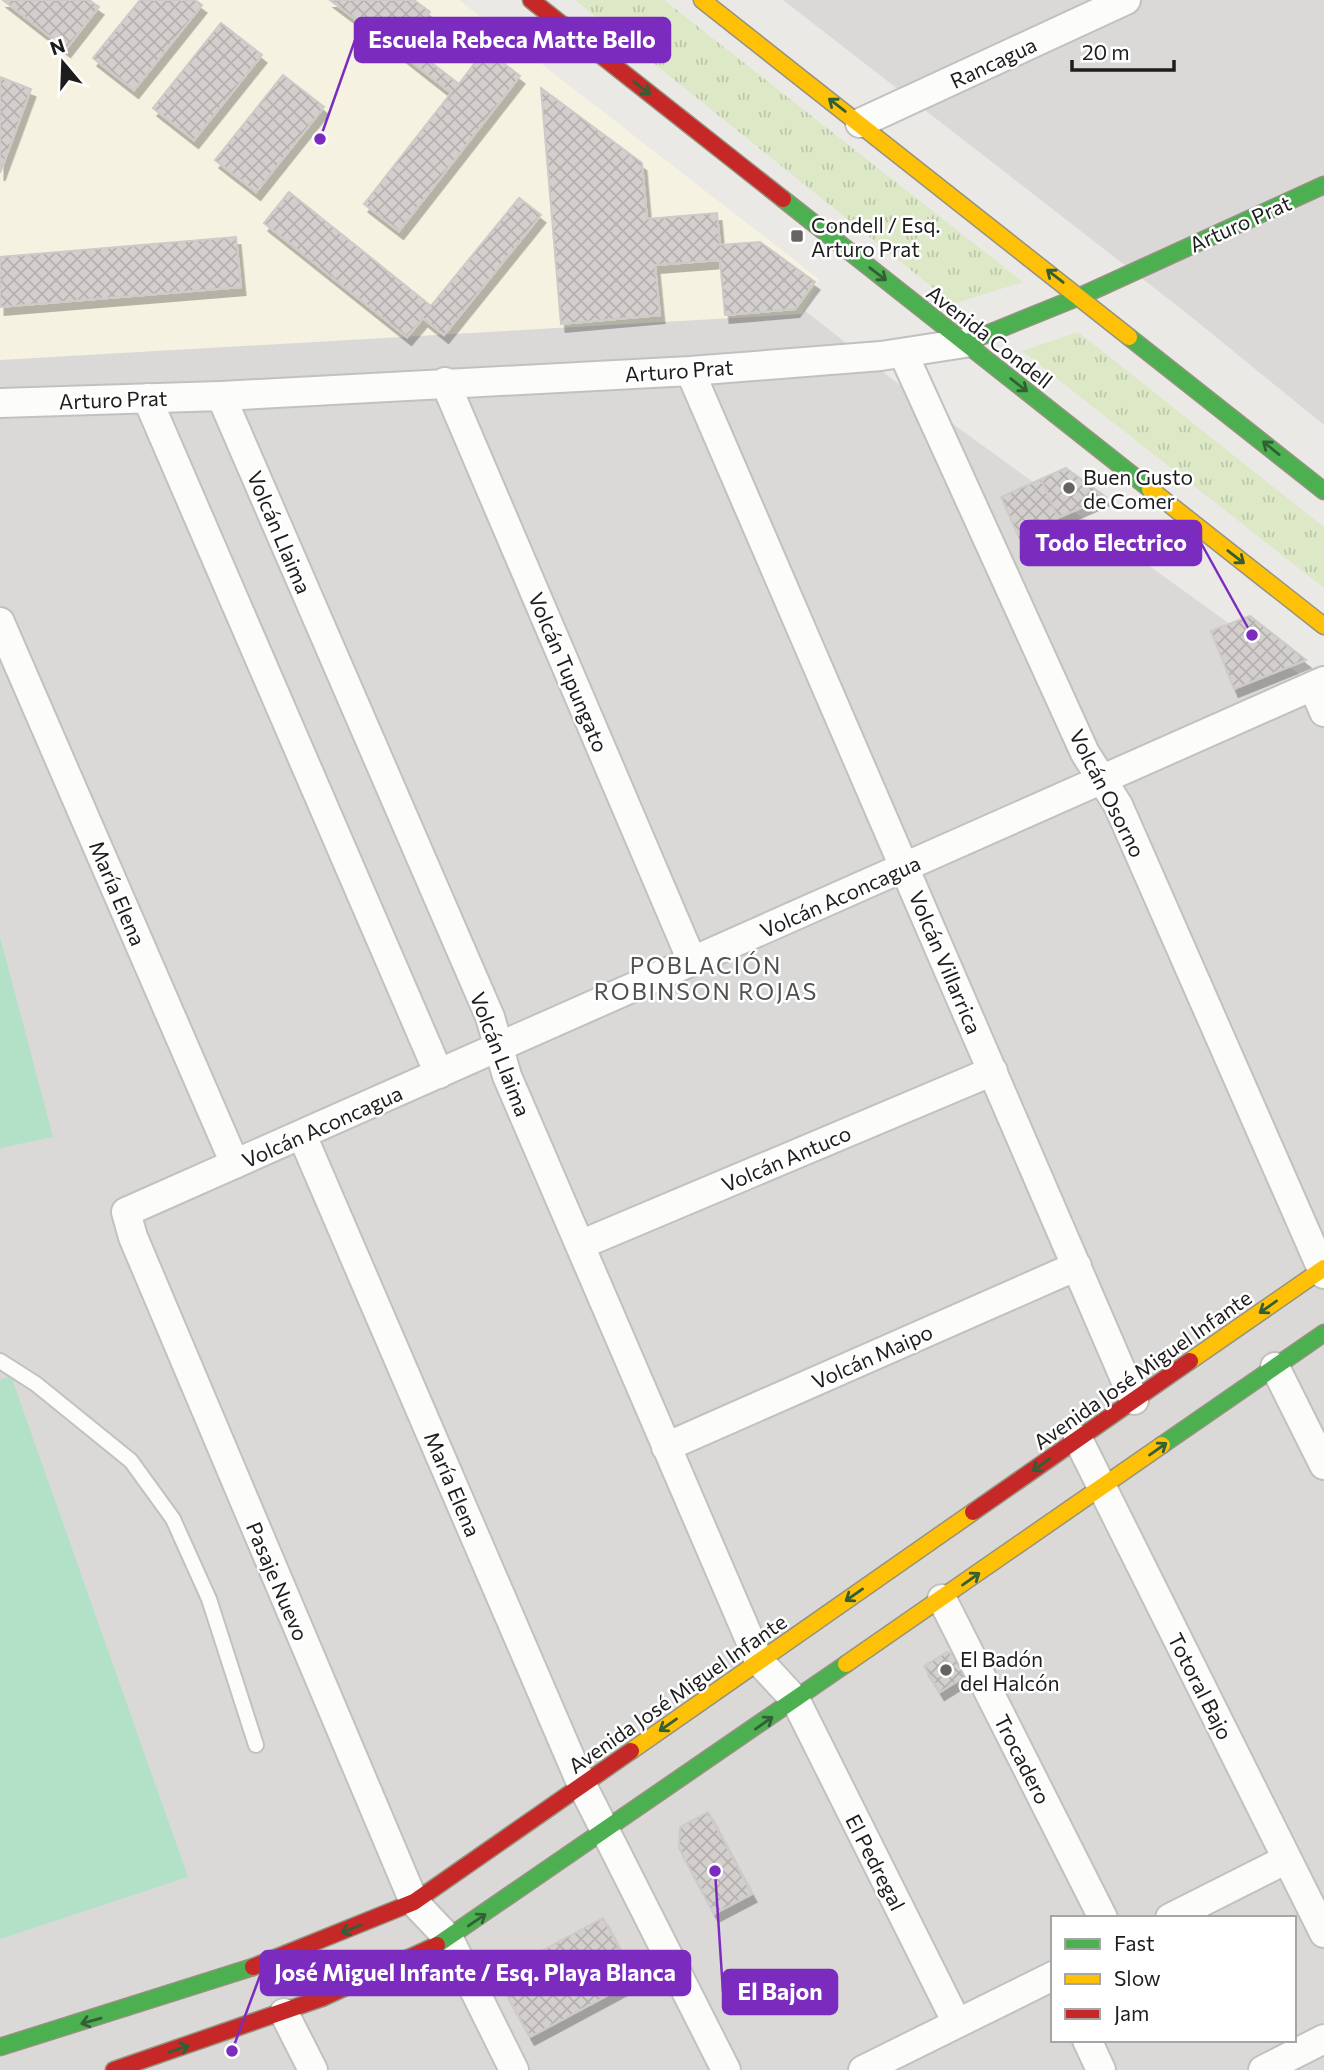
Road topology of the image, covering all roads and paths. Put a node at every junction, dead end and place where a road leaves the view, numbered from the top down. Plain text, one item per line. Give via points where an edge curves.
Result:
1 (531, 0) edge
2 (702, 0) edge
3 (1126, 0) edge
4 (860, 123) junction
5 (1324, 186) edge
6 (1081, 296) junction
7 (965, 343) junction
8 (903, 353) junction
9 (690, 371) junction
10 (445, 382) junction
11 (221, 396) junction
12 (147, 398) junction
13 (0, 403) edge
14 (1324, 491) edge
15 (0, 622) edge
16 (1324, 626) edge
17 (1318, 684) edge
18 (1324, 712) edge
19 (1102, 779) junction
20 (905, 867) junction
21 (692, 961) junction
22 (499, 1048) junction
23 (993, 1070) junction
24 (439, 1074) junction
25 (302, 1135) junction
26 (235, 1164) junction
27 (126, 1212) joint
28 (580, 1245) junction
29 (1077, 1266) junction
30 (1323, 1271) edge
31 (1324, 1334) edge
32 (0, 1361) edge
33 (1275, 1367) junction
34 (1135, 1400) junction
35 (1078, 1439) junction
36 (666, 1447) junction
37 (1324, 1465) edge
38 (1102, 1488) junction
39 (942, 1599) junction
40 (759, 1661) junction
41 (796, 1701) junction
42 (256, 1745) dead end
43 (582, 1785) junction
44 (608, 1832) junction
45 (1287, 1859) junction
46 (414, 1902) junction
47 (1102, 1916) edge
48 (1174, 1916) edge
49 (1324, 1933) edge
50 (449, 1939) junction
51 (1051, 1977) edge
52 (284, 2013) junction
53 (957, 2024) junction
54 (1324, 2039) edge
55 (1088, 2042) edge
56 (0, 2047) edge
57 (114, 2070) edge
58 (313, 2070) edge
59 (514, 2070) edge
60 (726, 2070) edge
61 (863, 2070) edge
62 (1101, 2070) edge
63 (1263, 2070) edge

1 -> 7 main road, Avenida Condell
4 -> 2 main road
3 - 4 street, Rancagua
6 -> 4 main road
5 - 6 main road, Arturo Prat
6 - 7 main road, Arturo Prat
14 -> 6 main road
7 - 8 street, Arturo Prat
7 -> 16 main road, Avenida Condell
8 - 9 street, Arturo Prat
8 - 19 street, Volcán Osorno via 1085,753
9 - 10 street, Arturo Prat
9 - 20 street, Volcán Villarrica
10 - 11 street, Arturo Prat
10 - 21 street, Volcán Tupungato
11 - 12 street, Arturo Prat
11 - 22 street, Volcán Llaima
12 - 13 street, Arturo Prat
12 - 24 street
15 - 26 street, María Elena
17 - 18 street
17 - 19 street, Volcán Aconcagua
19 - 20 street, Volcán Aconcagua
19 - 30 street, Volcán Osorno via 1118,805
20 - 21 street, Volcán Aconcagua
20 - 23 street, Volcán Villarrica
21 - 22 street, Volcán Aconcagua
22 - 24 street, Volcán Aconcagua
22 - 28 street, Volcán Llaima
23 - 28 street, Volcán Antuco
23 - 29 street, Volcán Villarrica
24 - 25 street, Volcán Aconcagua
25 - 26 street, Volcán Aconcagua
25 - 43 street, María Elena
26 - 27 street, Volcán Aconcagua
27 - 46 street, Pasaje Nuevo
28 - 36 street, Volcán Llaima
29 - 34 street, Volcán Villarrica
29 - 36 street, Volcán Maipo
30 -> 34 main road, Avenida José Miguel Infante
31 - 33 main road
32 - 42 lane via 36,1384 131,1461 173,1519 209,1599
33 - 37 street
38 -> 33 main road
34 - 35 main road, Avenida José Miguel Infante
35 - 38 street, Totoral Bajo
35 -> 40 main road, Avenida José Miguel Infante
36 - 40 street, Volcán Llaima
39 -> 38 main road
38 - 45 street, Totoral Bajo
39 - 41 main road
39 - 47 street, Trocadero
40 - 41 street, Volcán Llaima
40 -> 43 main road, Avenida José Miguel Infante
44 -> 41 main road
41 - 53 street, El Pedregal
43 - 44 street, María Elena
43 - 46 main road, Avenida José Miguel Infante
50 -> 44 main road
44 - 60 street, María Elena
45 - 48 street
45 - 49 street, Totoral Bajo
46 - 50 street, Pasaje Nuevo
46 -> 56 main road, Avenida José Miguel Infante via 256,1966 128,2011
50 - 52 main road
50 - 59 street, Pasaje Nuevo
51 - 53 street
57 -> 52 main road
52 - 58 street
53 - 61 street
54 - 63 street
55 - 62 street

